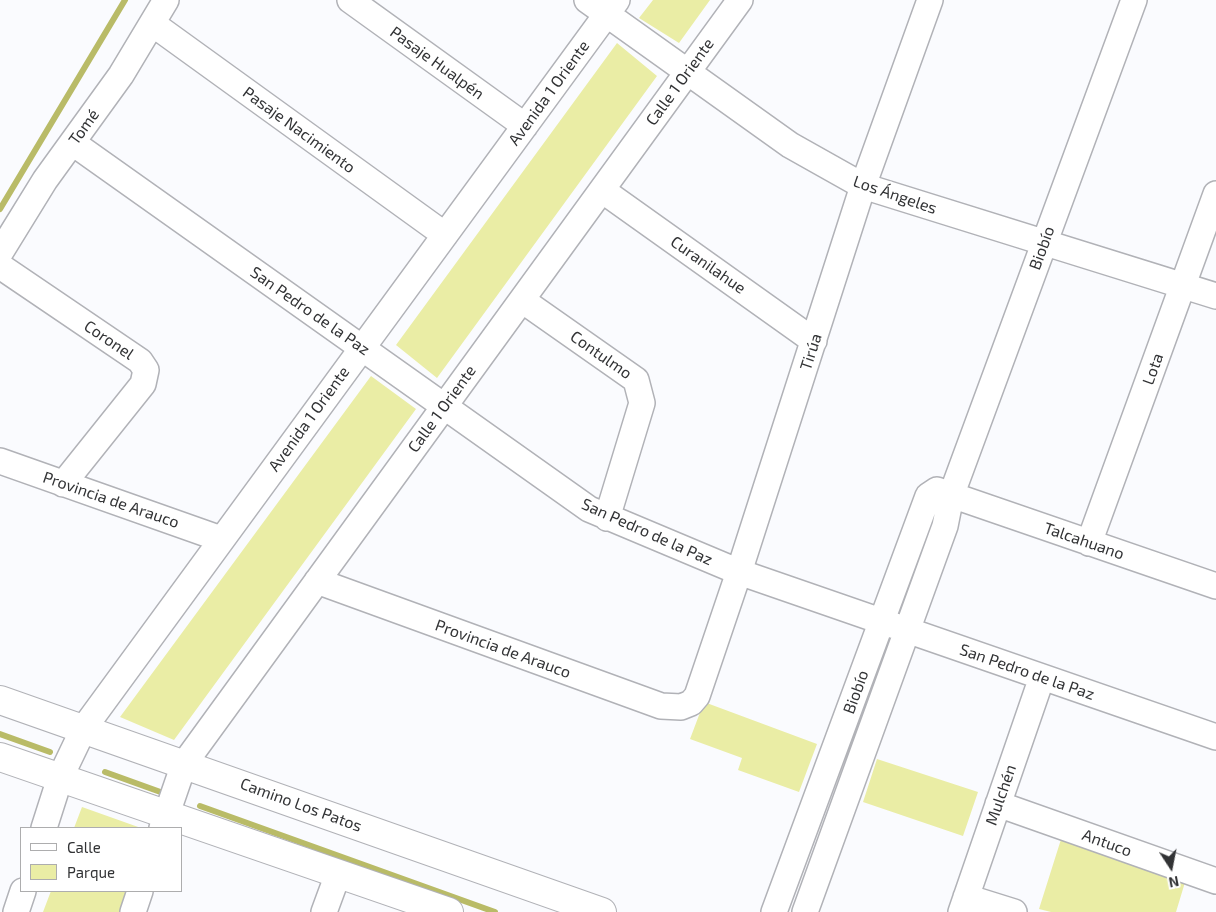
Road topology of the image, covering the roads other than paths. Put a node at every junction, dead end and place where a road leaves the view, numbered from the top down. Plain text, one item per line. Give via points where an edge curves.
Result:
1 (166, 0) edge
2 (350, 0) edge
3 (740, 0) edge
4 (930, 0) edge
5 (1134, 0) edge
6 (604, 5) edge
7 (153, 24) junction
8 (688, 72) junction
9 (525, 126) junction
10 (73, 143) junction
11 (863, 186) junction
12 (602, 190) junction
13 (1216, 194) edge
14 (445, 235) junction
15 (1044, 243) junction
16 (0, 253) edge
17 (0, 266) edge
18 (1182, 286) junction
19 (1216, 296) edge
20 (522, 300) junction
21 (814, 341) junction
22 (362, 348) junction
23 (444, 406) junction
24 (0, 461) edge
25 (63, 484) junction
26 (951, 496) junction
27 (607, 518) junction
28 (221, 540) junction
29 (1089, 543) junction
30 (739, 572) junction
31 (317, 581) junction
32 (1216, 586) edge
33 (882, 622) junction
34 (907, 631) junction
35 (1042, 677) junction
36 (0, 700) edge
37 (691, 703) joint
38 (84, 728) junction
39 (1216, 737) edge
40 (0, 757) edge
41 (184, 764) junction
42 (60, 778) junction
43 (998, 804) junction
44 (164, 821) edge
45 (44, 827) edge
46 (338, 874) junction
47 (1216, 882) edge
48 (23, 892) edge
49 (140, 892) edge
50 (963, 904) edge
51 (16, 912) edge
52 (133, 912) edge
53 (324, 912) edge
54 (449, 912) edge
55 (602, 912) edge
56 (774, 912) edge
57 (804, 912) edge
58 (1014, 912) edge

1 - 7 street, Tomé
2 - 9 street, Pasaje Hualpén
3 - 8 street, Calle 1 Oriente
4 - 11 street, Tirúa
5 - 15 street, Biobío
6 - 8 street, Los Ángeles
6 - 9 street, Avenida 1 Oriente
7 - 10 street, Tomé
7 - 14 street, Pasaje Nacimiento
8 - 11 street, Los Ángeles via 790,145
8 - 12 street, Calle 1 Oriente
9 - 14 street, Avenida 1 Oriente
10 - 16 street, Tomé via 24,212
10 - 22 street, San Pedro de la Paz
11 - 15 street, Los Ángeles
11 - 21 street, Tirúa
12 - 20 street, Calle 1 Oriente
12 - 21 street, Curanilahue
13 - 18 street, Lota
14 - 22 street, Avenida 1 Oriente
15 - 18 street, Los Ángeles
15 - 26 street, Biobío
17 - 25 street, Coronel via 140,361 146,370 142,384
18 - 19 street, Los Ángeles
18 - 29 street, Lota
20 - 23 street, Calle 1 Oriente
20 - 27 street, Contulmo via 636,380 642,403
21 - 30 street, Tirúa
22 - 23 street, San Pedro de la Paz
22 - 28 street, Avenida 1 Oriente
23 - 27 street, San Pedro de la Paz via 568,496
23 - 31 street, Calle 1 Oriente
24 - 25 street, Provincia de Arauco
25 - 28 street, Provincia de Arauco
26 - 29 street, Talcahuano
26 - 33 street, Biobío via 937,490 928,496
26 - 34 street, Biobío via 946,526
27 - 30 street, San Pedro de la Paz
28 - 38 street, Avenida 1 Oriente
29 - 32 street, Talcahuano
30 - 33 street, San Pedro de la Paz
30 - 37 street, Tirúa via 697,696
31 - 37 street, Provincia de Arauco via 661,706 681,707
31 - 41 street, Calle 1 Oriente
33 - 34 street, San Pedro de la Paz
33 - 56 street, Biobío
34 - 35 street, San Pedro de la Paz
34 - 57 street, Biobío
35 - 39 street, San Pedro de la Paz
35 - 43 street, Mulchén
36 - 38 street, Camino Los Patos
38 - 41 street, Camino Los Patos
38 - 42 street, Avenida 1 Oriente
40 - 42 street
41 - 44 street, Calle 1 Oriente
41 - 55 street, Camino Los Patos
42 - 44 street
42 - 45 street, Avenida 1 Oriente
43 - 47 street, Antuco
43 - 50 street, Mulchén
44 - 46 street
46 - 53 street
46 - 54 street
48 - 51 street
49 - 52 street
50 - 58 street

